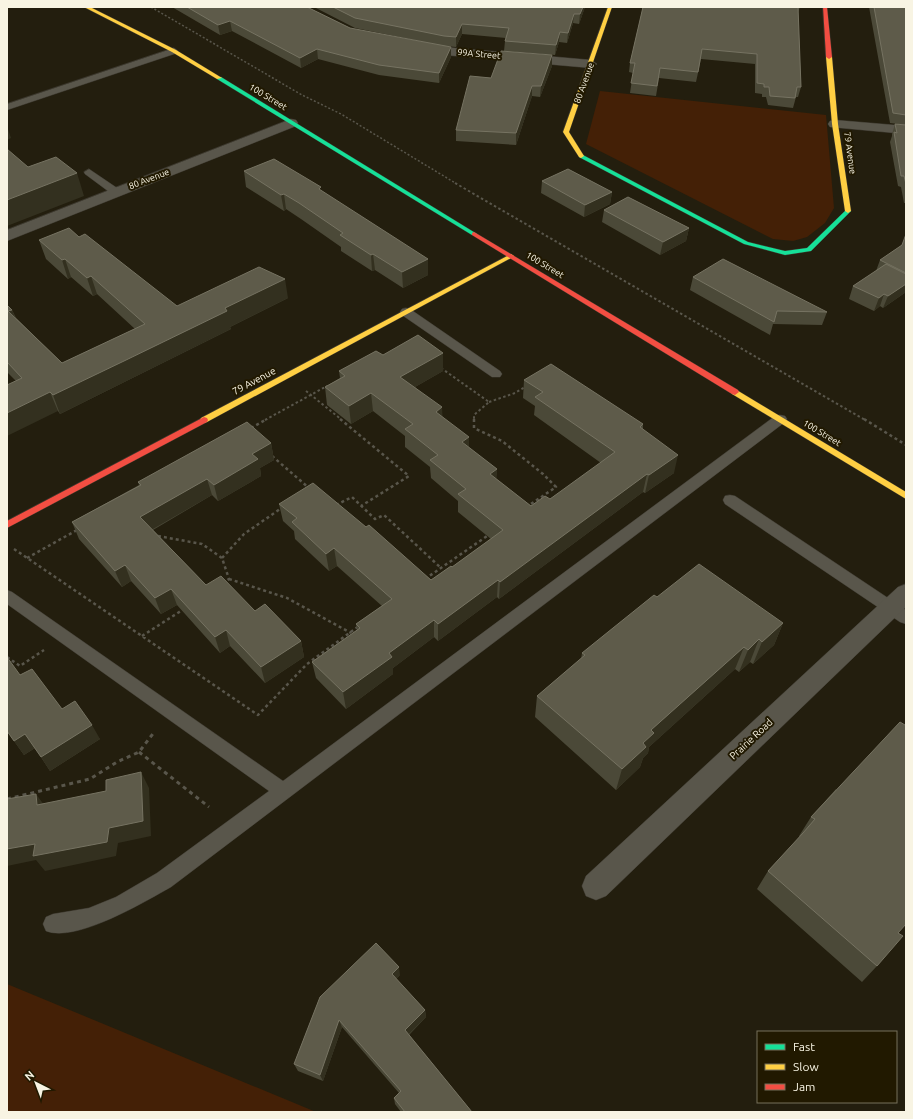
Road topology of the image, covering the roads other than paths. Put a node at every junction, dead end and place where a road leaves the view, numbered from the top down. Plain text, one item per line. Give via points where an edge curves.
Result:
1 (86, 7) edge
2 (610, 7) edge
3 (825, 7) edge
4 (144, 26) dead end
5 (413, 45) edge
6 (174, 51) junction
7 (591, 64) junction
8 (7, 107) edge
9 (292, 123) junction
10 (835, 124) junction
11 (906, 130) edge
12 (89, 172) dead end
13 (116, 192) junction
14 (7, 236) edge
15 (774, 250) joint
16 (511, 256) junction
17 (406, 312) junction
18 (496, 374) dead end
19 (780, 419) junction
20 (906, 496) edge
21 (730, 500) dead end
22 (7, 525) edge
23 (7, 596) edge
24 (901, 606) edge
25 (283, 791) junction
26 (596, 886) dead end
27 (52, 924) dead end

1 - 6 street, 100 Street
2 - 7 street, 80 Avenue
3 - 10 street, 79 Avenue
4 - 6 street, 100 Street
5 - 7 street, 99A Street via 444,51
6 - 8 lane
6 - 9 street, 100 Street
7 - 15 street, 80 Avenue via 566,132 581,157 746,243
9 - 13 street, 80 Avenue
9 - 16 street, 100 Street
10 - 11 street
10 - 15 street, 79 Avenue via 848,213 809,250 785,253
12 - 13 lane
13 - 14 street, 80 Avenue
16 - 17 street, 79 Avenue
16 - 19 street, 100 Street
17 - 18 lane
17 - 22 street, 79 Avenue
19 - 20 street, 100 Street
19 - 25 lane
21 - 24 lane
23 - 25 lane
24 - 26 street, Prairie Road
25 - 27 lane via 164,880 123,904 89,918

